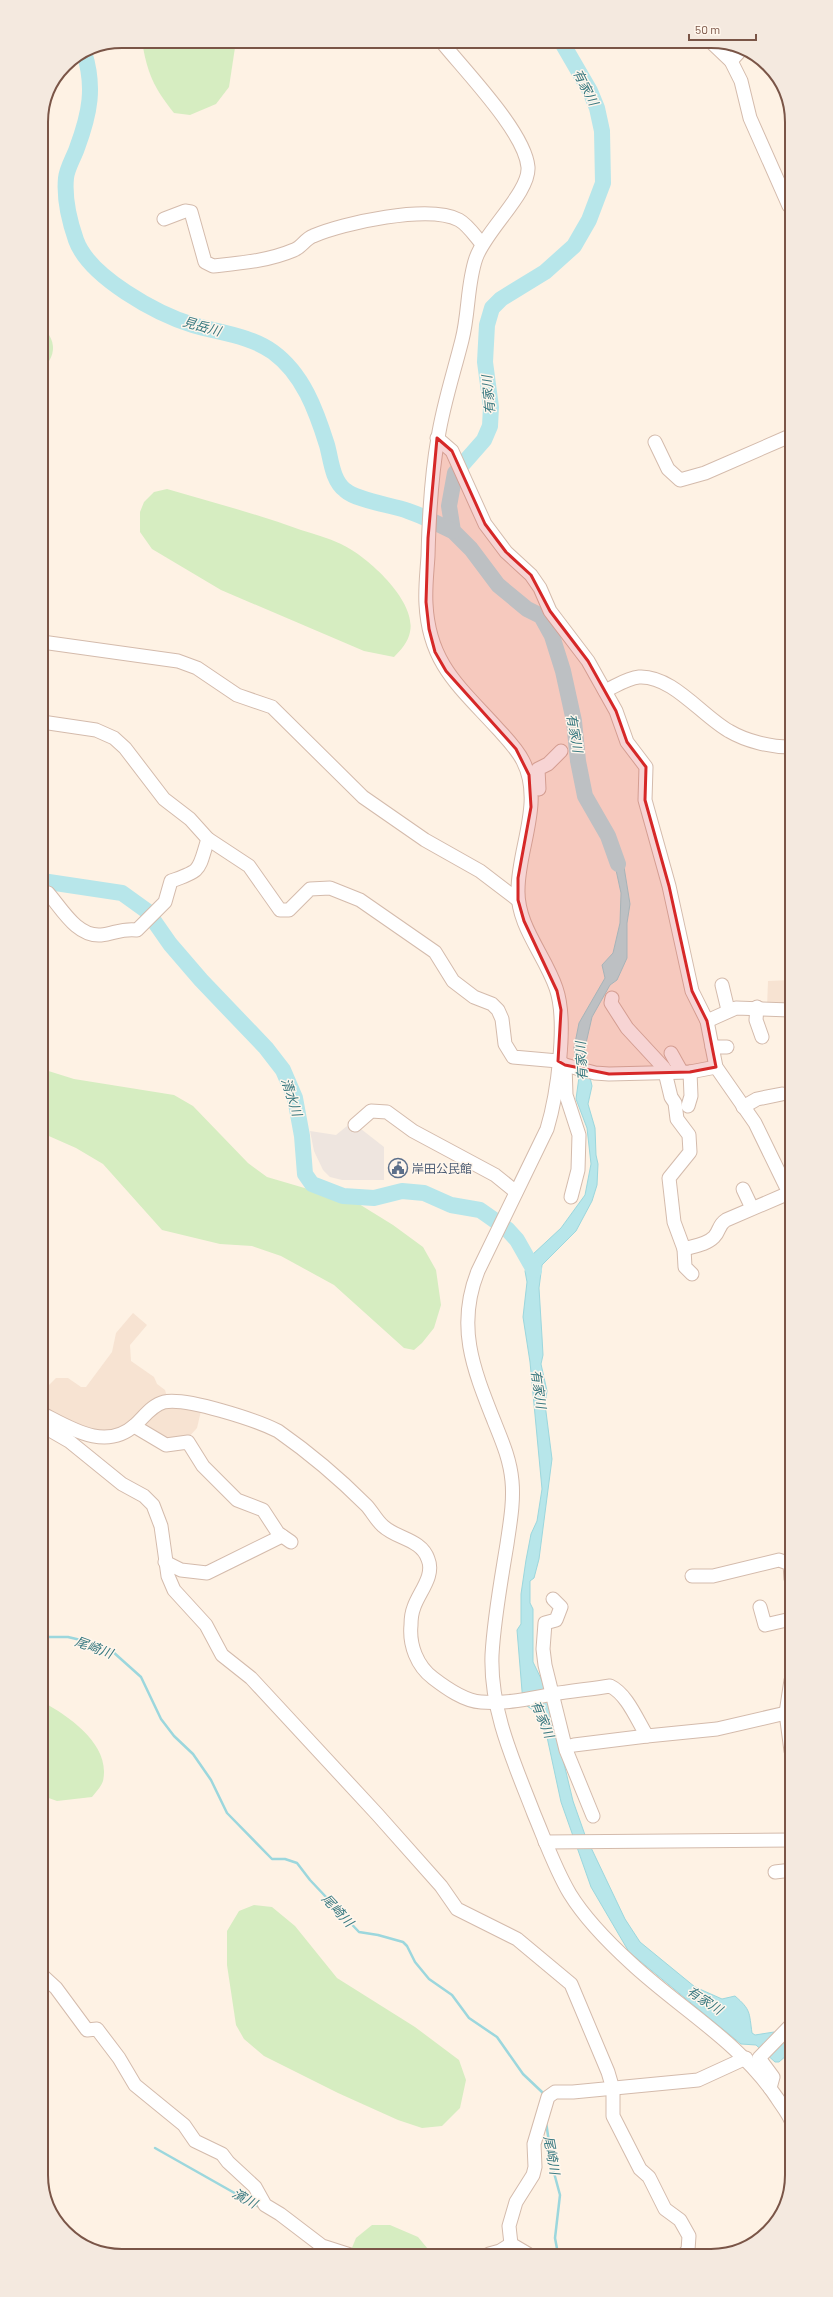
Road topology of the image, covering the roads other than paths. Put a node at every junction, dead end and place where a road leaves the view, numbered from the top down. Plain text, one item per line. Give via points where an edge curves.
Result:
1 (447, 48) edge
2 (718, 48) edge
3 (738, 53) edge
4 (731, 61) junction
5 (785, 197) edge
6 (164, 219) dead end
7 (482, 244) junction
8 (437, 438) junction
9 (785, 438) edge
10 (655, 442) dead end
11 (48, 643) edge
12 (606, 691) junction
13 (48, 723) edge
14 (785, 746) edge
15 (561, 751) dead end
16 (531, 808) junction
17 (208, 839) junction
18 (48, 893) edge
19 (518, 900) junction
20 (722, 985) dead end
21 (612, 998) dead end
22 (762, 1004) junction
23 (785, 1009) edge
24 (728, 1010) junction
25 (707, 1021) junction
26 (762, 1037) dead end
27 (712, 1047) junction
28 (727, 1047) dead end
29 (671, 1053) dead end
30 (564, 1064) junction
31 (716, 1068) junction
32 (685, 1071) junction
33 (665, 1072) junction
34 (732, 1079) dead end
35 (782, 1094) dead end
36 (739, 1101) junction
37 (688, 1106) dead end
38 (355, 1124) dead end
39 (785, 1183) edge
40 (743, 1189) dead end
41 (516, 1192) junction
42 (785, 1195) edge
43 (571, 1197) dead end
44 (752, 1208) junction
45 (684, 1249) junction
46 (692, 1274) dead end
47 (48, 1417) edge
48 (134, 1426) junction
49 (48, 1429) edge
50 (165, 1562) junction
51 (785, 1562) edge
52 (692, 1576) dead end
53 (563, 1604) dead end
54 (760, 1607) dead end
55 (785, 1620) edge
56 (551, 1695) junction
57 (494, 1702) junction
58 (785, 1713) edge
59 (647, 1736) junction
60 (566, 1748) junction
61 (592, 1816) dead end
62 (785, 1840) edge
63 (551, 1842) junction
64 (785, 1871) edge
65 (775, 1872) dead end
66 (48, 1981) edge
67 (785, 2031) edge
68 (746, 2058) junction
69 (770, 2088) junction
70 (613, 2089) junction
71 (785, 2112) edge
72 (511, 2244) junction
73 (331, 2249) edge
74 (503, 2249) edge
75 (520, 2249) edge
76 (688, 2249) edge

1 - 7 street via 513,131 528,165 527,181 523,190
2 - 4 street
3 - 4 street
4 - 5 street via 741,81 750,118
6 - 7 street via 185,211 191,212 205,262 213,266 271,258 300,248 306,240 316,235 404,214 454,218 464,224
7 - 8 street via 474,266 463,337
8 - 12 street via 452,451 485,524 506,552 534,579 550,611 588,661
8 - 16 street via 428,538 426,602 429,630 435,652 455,682 516,749 529,775
9 - 10 street via 705,473 680,480 668,469
11 - 19 street via 178,661 197,668 237,694 272,707 363,797 425,840 480,871
12 - 14 street via 632,678 650,678 676,691 728,731 743,738
12 - 25 street via 627,742 646,768 645,800 669,886 692,991
13 - 17 street via 96,730 114,738 125,748 164,799 190,819
15 - 16 street via 548,764 538,769 540,805
16 - 19 street via 518,878
17 - 18 street via 199,867 194,874 171,881 165,902 137,930 102,935 82,931
17 - 30 street via 249,866 280,910 289,910 310,889 330,888 360,900 435,952 453,980 474,997 492,1004 498,1010 502,1019 505,1044 510,1054 517,1058
19 - 30 street via 524,920 557,991 561,1010
20 - 24 street
21 - 33 street via 611,1003 624,1025 658,1060
22 - 23 street
22 - 24 street
22 - 26 street via 756,1020
24 - 25 street
25 - 27 street
27 - 28 street
27 - 31 street
29 - 32 street
30 - 33 street via 595,1073
30 - 41 street via 549,1123
30 - 43 street via 566,1095 579,1135 578,1170
31 - 32 street
31 - 36 street
32 - 33 street
32 - 37 street via 691,1096
33 - 45 street via 677,1119 689,1135 690,1143 690,1152 669,1178 674,1222
34 - 36 street via 737,1087
35 - 36 street
36 - 39 street via 755,1124
38 - 41 street via 371,1111 387,1112 413,1131 495,1175
40 - 44 street
41 - 57 street via 491,1242 471,1292 467,1332 475,1372 506,1452 513,1491 492,1656
42 - 44 street
44 - 45 street via 720,1224 713,1238
45 - 46 street via 685,1267
47 - 48 street via 80,1433 94,1437 115,1436
48 - 50 street via 166,1445 188,1442 204,1466 236,1500 263,1510 286,1539 207,1573 181,1570
48 - 57 street via 154,1407 172,1401 197,1405 265,1424 287,1437 361,1501 383,1526 393,1534 415,1543 425,1552 429,1560 428,1578 414,1607 410,1625 410,1641 416,1657 426,1673 445,1688 468,1699
49 - 50 street via 69,1441 122,1484 144,1496 153,1505 161,1526
50 - 70 street via 174,1590 206,1625 222,1655 251,1678 378,1814 457,1908 517,1939 571,1984
51 - 52 street via 779,1560 713,1576
53 - 56 street via 556,1620 545,1623 545,1665
54 - 55 street via 764,1625
56 - 57 street via 506,1703
56 - 59 street via 610,1686 616,1689
56 - 60 street
57 - 63 street via 508,1745
58 - 59 street via 717,1729
59 - 60 street via 574,1744
60 - 61 street
62 - 63 street
63 - 68 street via 569,1893 590,1922 631,1963
64 - 65 street
66 - 73 street via 87,2030 97,2029 119,2058 135,2086 184,2125 195,2141 222,2154 255,2187 265,2205 322,2246
67 - 69 street via 759,2058 773,2077
68 - 69 street
68 - 70 street via 698,2080
69 - 71 street
70 - 72 street via 555,2092 548,2097 534,2144 533,2175 516,2202 509,2226
70 - 76 street via 613,2116 640,2169 649,2177 665,2209 680,2220 689,2236
72 - 74 street
72 - 75 street

